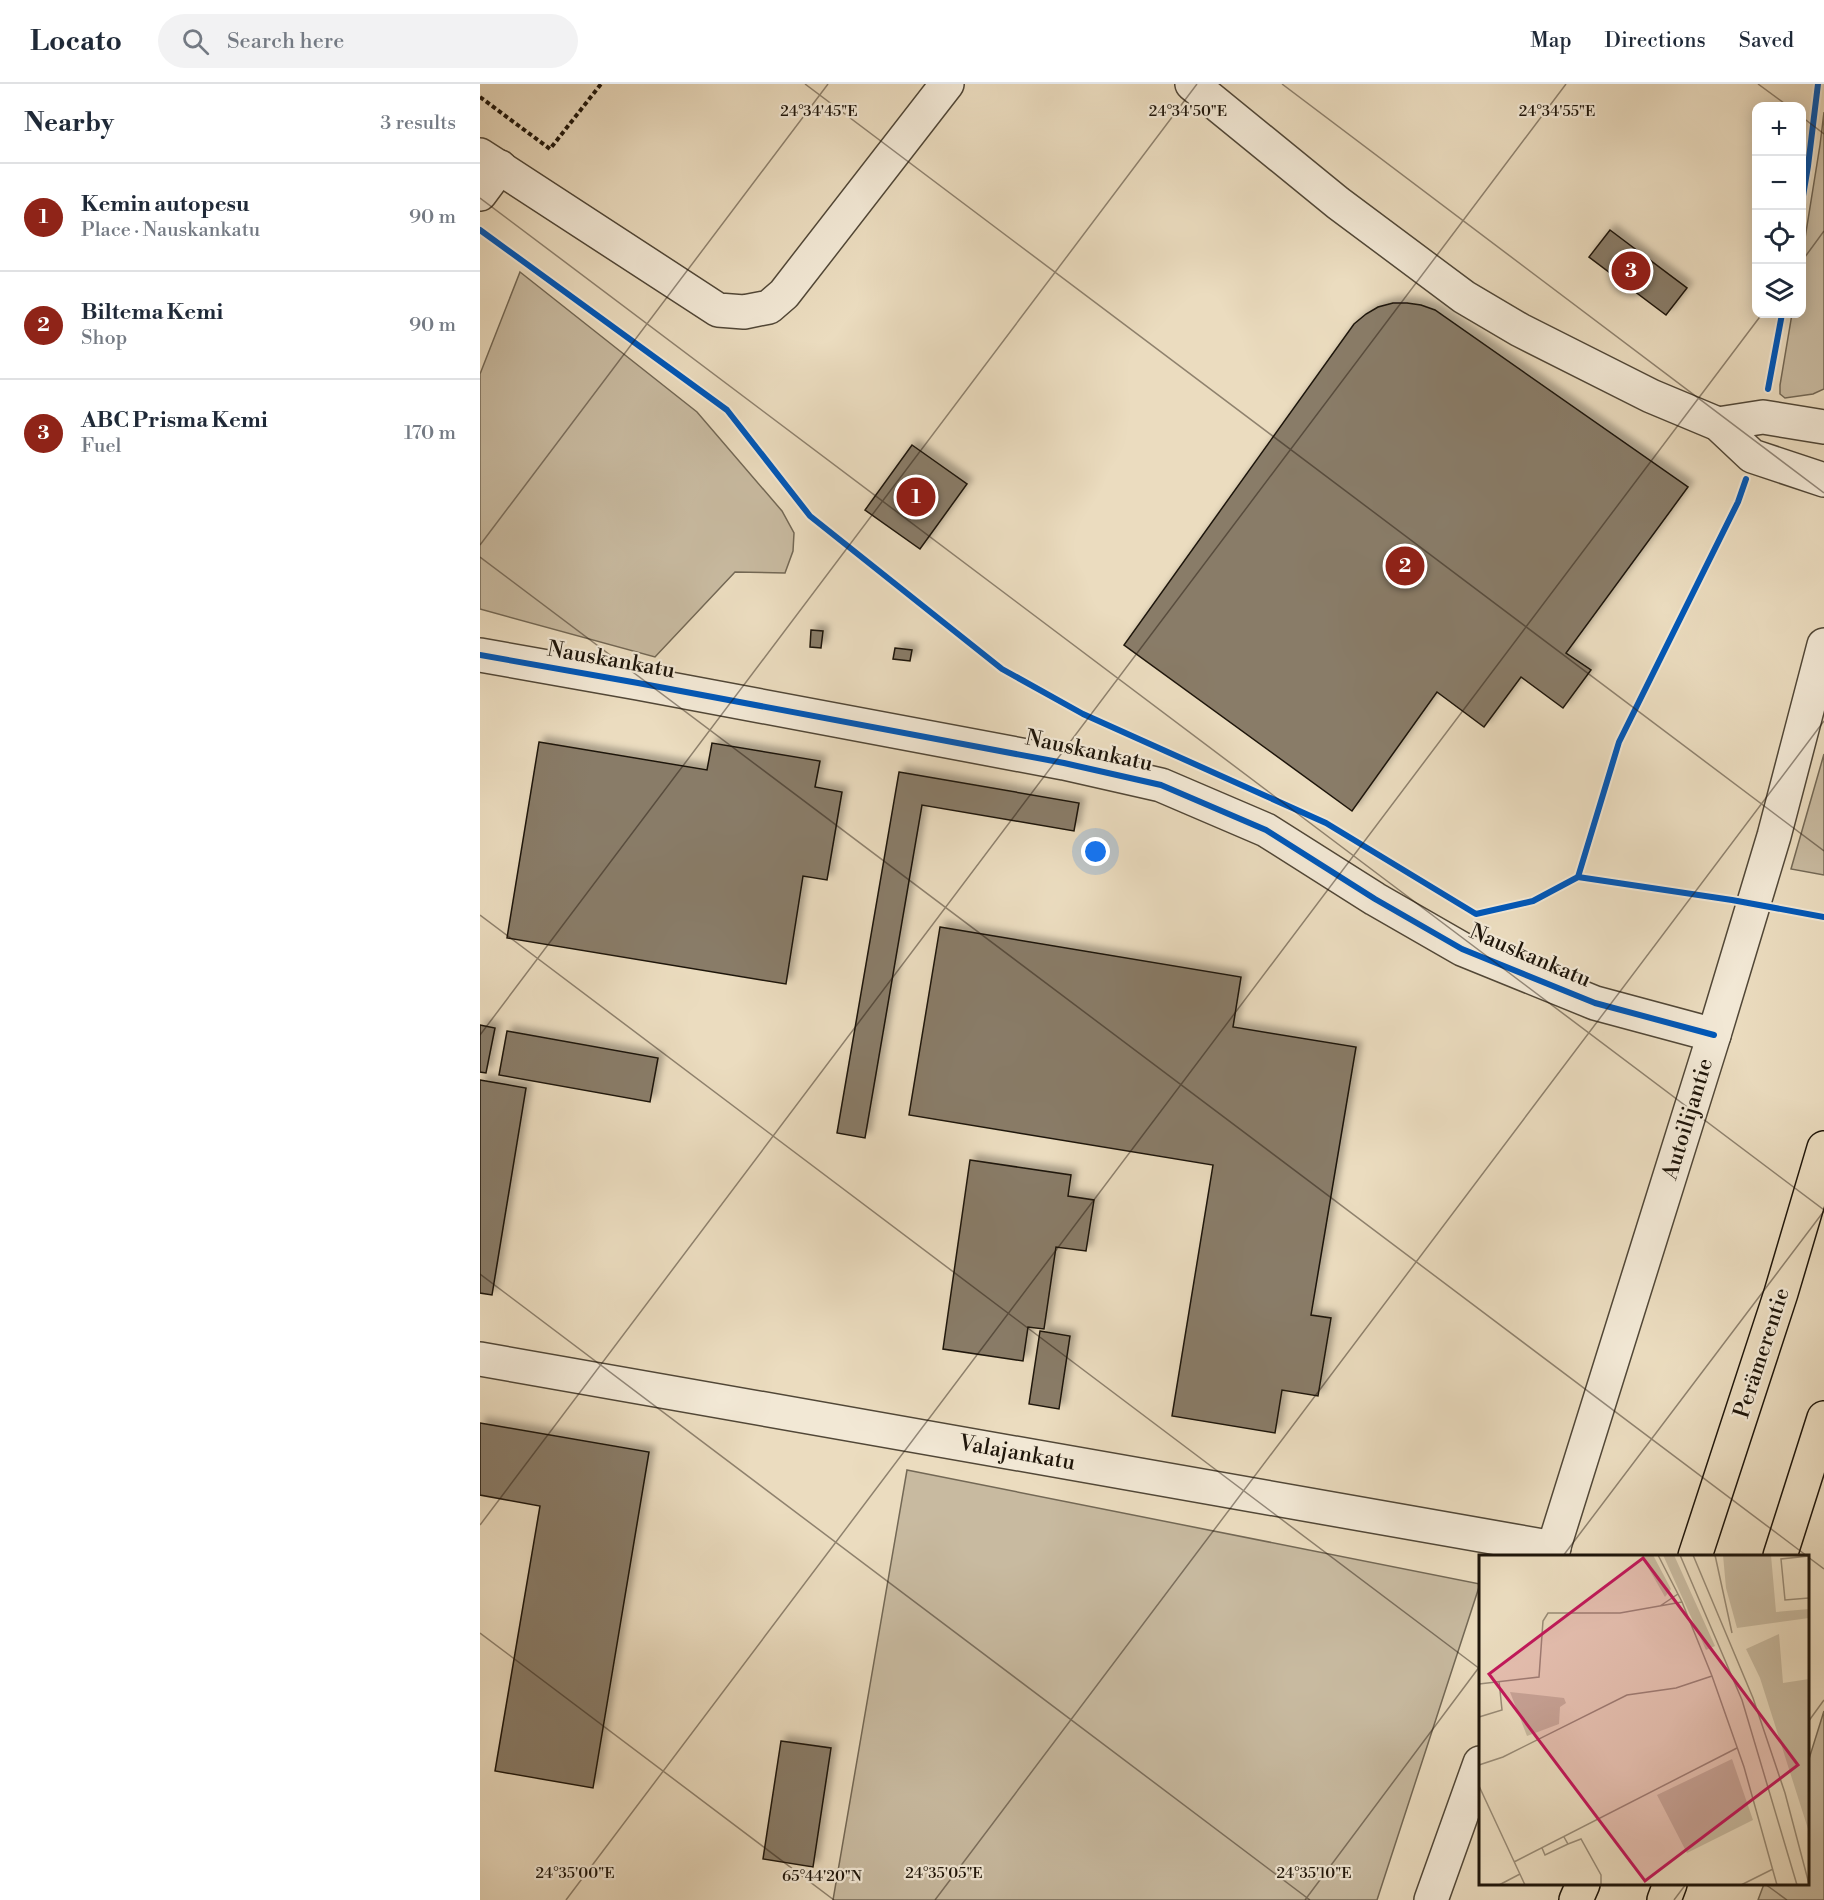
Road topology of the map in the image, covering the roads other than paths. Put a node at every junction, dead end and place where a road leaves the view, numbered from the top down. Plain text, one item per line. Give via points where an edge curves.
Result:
1 (947, 84) edge
2 (1192, 84) edge
3 (490, 161) edge
4 (480, 194) edge
5 (1718, 424) junction
6 (1824, 427) edge
7 (1824, 480) edge
8 (1824, 645) edge
9 (480, 655) edge
10 (1714, 1035) junction
11 (1824, 1148) edge
12 (480, 1359) edge
13 (1824, 1418) edge
14 (1553, 1552) edge
15 (1696, 1555) edge
16 (1781, 1555) edge
17 (1479, 1766) edge
18 (1583, 1885) edge
19 (1670, 1885) edge
20 (1431, 1900) edge
21 (1576, 1900) edge
22 (1664, 1900) edge

1 - 3 street via 784,294 769,307 744,312 718,310
2 - 5 street via 1338,203 1464,297 1651,396
3 - 4 street
5 - 6 street via 1763,417
5 - 7 street via 1752,456
8 - 10 street, Autoilijantie via 1774,836
9 - 10 street, Nauskankatu via 1052,761 1161,785 1266,830 1462,949 1595,1003
10 - 14 street, Autoilijantie
11 - 15 highway, Perämerentie via 1782,1293
12 - 14 street, Valajankatu
13 - 16 highway
17 - 20 street
18 - 21 highway
19 - 22 highway

